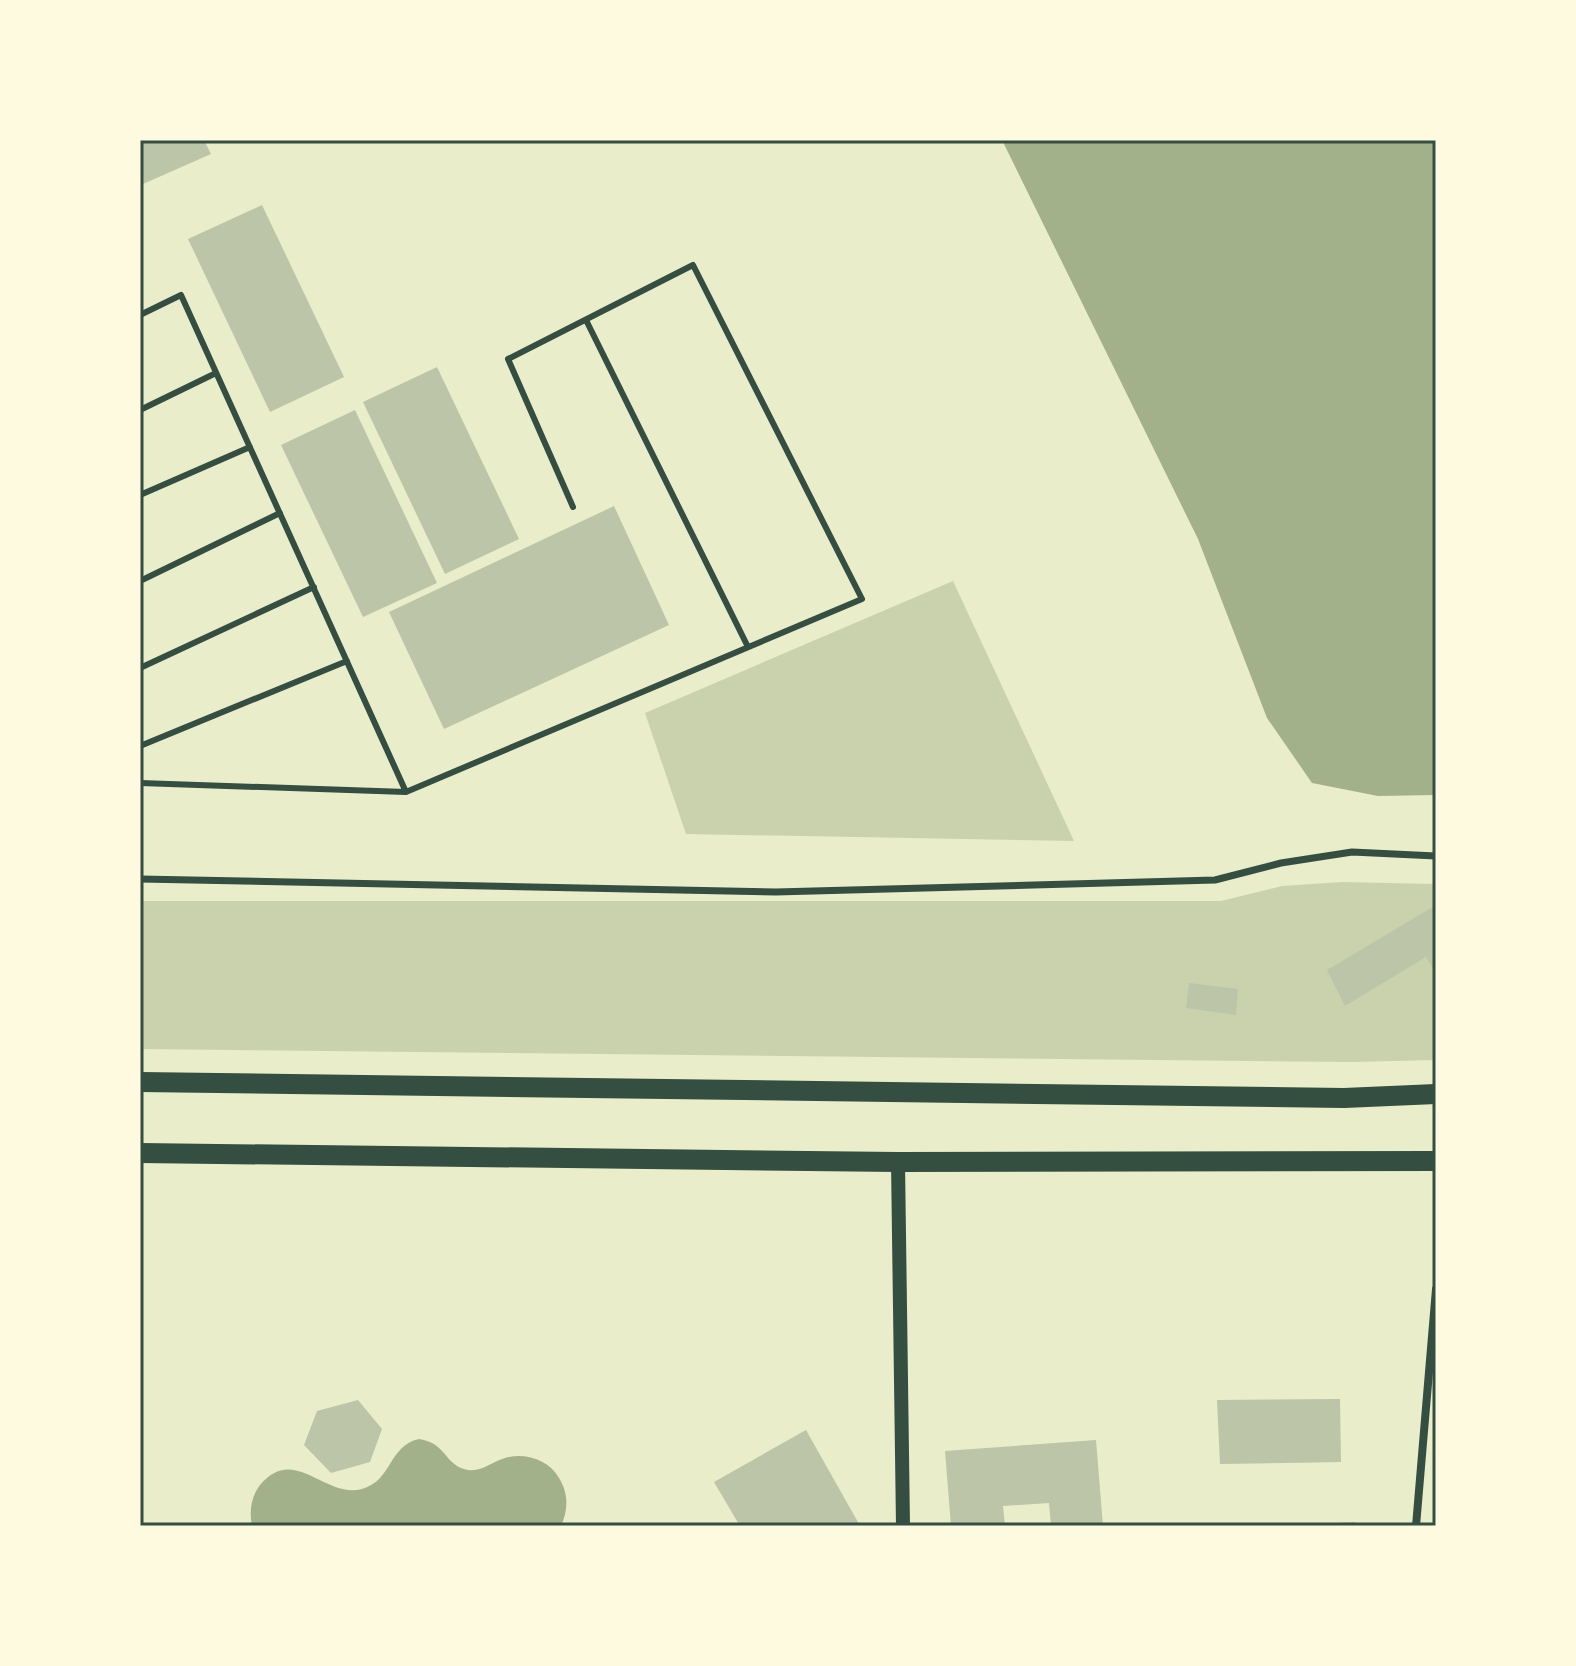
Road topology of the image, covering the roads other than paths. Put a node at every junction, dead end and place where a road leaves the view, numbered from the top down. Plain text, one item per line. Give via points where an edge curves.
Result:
1 (140, 315) edge
2 (586, 320) junction
3 (216, 373) junction
4 (140, 410) edge
5 (250, 447) junction
6 (140, 495) edge
7 (573, 507) dead end
8 (280, 513) junction
9 (140, 581) edge
10 (314, 587) junction
11 (748, 647) junction
12 (347, 661) junction
13 (140, 668) edge
14 (140, 746) edge
15 (140, 783) edge
16 (406, 792) junction
17 (1436, 856) edge
18 (140, 879) edge
19 (140, 1082) edge
20 (1436, 1094) edge
21 (140, 1153) edge
22 (1436, 1161) edge
23 (898, 1162) junction
24 (1436, 1289) edge
25 (903, 1526) edge
26 (1416, 1526) edge

1 - 3 lane via 181,295
2 - 7 lane via 508,359
2 - 11 lane
2 - 11 lane via 693,265 862,599
3 - 4 lane
3 - 5 lane
5 - 6 lane
5 - 8 lane
8 - 9 lane
8 - 10 lane
10 - 12 lane
10 - 13 lane
11 - 16 lane
12 - 14 lane
12 - 16 lane
15 - 16 lane
17 - 18 street via 1352,852 1215,880 776,892
19 - 20 main road via 1344,1098
21 - 23 main road
22 - 23 main road
23 - 25 street
24 - 26 street

